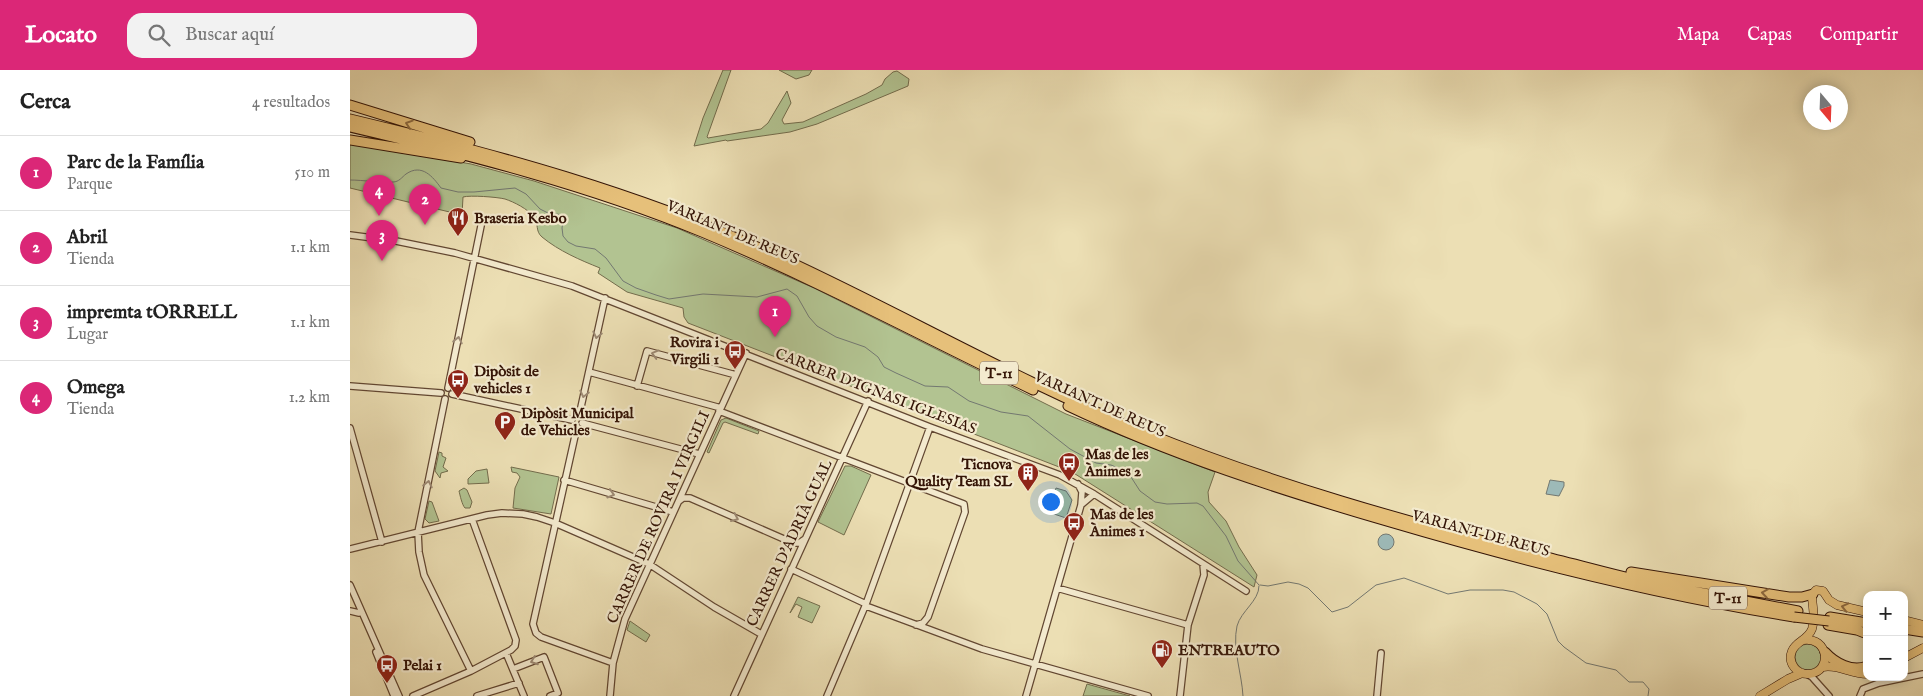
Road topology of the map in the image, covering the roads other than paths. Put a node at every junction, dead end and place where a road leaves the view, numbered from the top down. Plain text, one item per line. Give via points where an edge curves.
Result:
1 (350, 105) edge
2 (350, 119) edge
3 (350, 127) edge
4 (350, 140) edge
5 (555, 172) junction
6 (541, 176) junction
7 (482, 221) dead end
8 (350, 235) edge
9 (475, 257) junction
10 (606, 298) junction
11 (746, 353) junction
12 (589, 372) junction
13 (736, 375) junction
14 (350, 386) edge
15 (637, 386) junction
16 (448, 388) junction
17 (440, 393) junction
18 (452, 394) junction
19 (445, 399) junction
20 (868, 401) junction
21 (720, 409) junction
22 (579, 416) junction
23 (572, 420) junction
24 (582, 423) junction
25 (576, 427) junction
26 (930, 427) junction
27 (350, 428) edge
28 (699, 454) junction
29 (843, 457) junction
30 (564, 480) junction
31 (686, 484) junction
32 (910, 484) junction
33 (1078, 484) junction
34 (1094, 494) junction
35 (690, 498) junction
36 (676, 505) junction
37 (1081, 505) junction
38 (673, 512) junction
39 (472, 518) junction
40 (555, 523) junction
41 (418, 532) junction
42 (804, 540) junction
43 (382, 542) junction
44 (793, 543) junction
45 (351, 550) edge
46 (798, 554) junction
47 (649, 564) junction
48 (1203, 564) junction
49 (1584, 566) junction
50 (791, 569) junction
51 (350, 585) edge
52 (1658, 587) junction
53 (1057, 588) junction
54 (1246, 591) dead end
55 (350, 593) edge
56 (1826, 597) junction
57 (1816, 600) junction
58 (866, 605) junction
59 (350, 611) edge
60 (1863, 611) edge
61 (359, 613) junction
62 (1796, 614) junction
63 (928, 617) junction
64 (1829, 621) junction
65 (1908, 621) edge
66 (1863, 623) edge
67 (916, 624) junction
68 (1923, 624) edge
69 (1188, 625) junction
70 (1863, 626) edge
71 (932, 631) junction
72 (1908, 631) edge
73 (1863, 632) edge
74 (1923, 633) edge
75 (761, 634) junction
76 (1803, 640) junction
77 (1818, 642) junction
78 (1923, 648) edge
79 (1825, 652) junction
80 (506, 653) junction
81 (1381, 653) dead end
82 (1908, 656) edge
83 (613, 663) junction
84 (1035, 664) junction
85 (1793, 666) junction
86 (1863, 667) edge
87 (1821, 668) junction
88 (513, 669) junction
89 (471, 670) junction
90 (1805, 674) junction
91 (1863, 674) edge
92 (1923, 674) edge
93 (1788, 679) junction
94 (519, 683) junction
95 (1180, 688) junction
96 (1826, 694) edge
97 (394, 696) edge
98 (399, 696) edge
99 (413, 696) edge
100 (477, 696) edge
101 (524, 696) edge
102 (550, 696) edge
103 (610, 696) edge
104 (734, 696) edge
105 (827, 696) edge
106 (1026, 696) edge
107 (1148, 696) edge
108 (1175, 696) edge
109 (1180, 696) edge
110 (1377, 696) edge
111 (1760, 696) edge
112 (1860, 696) edge

5 -> 1 highway via 528,160
2 - 5 highway, VARIANT DE REUS / T-11
3 - 6 highway, VARIANT DE REUS / T-11 via 458,152
4 - 6 highway via 476,161
5 - 49 highway, VARIANT DE REUS / T-11 via 702,224 775,255 1058,395 1149,434 1371,509
6 - 52 highway, VARIANT DE REUS / T-11 via 718,239 855,301 1122,432 1192,458 1327,504 1436,536 1556,568
7 - 9 street
8 - 9 street, CARRER D'IGNASI IGLESIAS
9 - 10 street, CARRER D'IGNASI IGLESIAS
16 -> 9 street
10 - 11 street, CARRER D'IGNASI IGLESIAS
10 -> 12 street
11 - 13 street, CARRER DE ROVIRA I VIRGILI
11 - 20 street, CARRER D'IGNASI IGLESIAS
12 - 15 street
12 -> 22 street
13 -> 15 street via 646,351
13 - 21 street, CARRER DE ROVIRA I VIRGILI
14 - 17 street
15 - 21 street
16 - 17 street
16 - 18 street
17 - 19 street
18 - 19 street
18 - 23 street
41 -> 19 street
20 - 26 street, CARRER D'IGNASI IGLESIAS
20 - 29 street, CARRER D'ADRIÀ GUAL
21 - 28 street, CARRER DE ROVIRA I VIRGILI
21 - 29 street
22 - 23 street
22 - 24 street
23 - 25 street
24 - 25 street
24 - 28 street
25 - 30 street
26 - 32 street
26 - 33 street, CARRER D'IGNASI IGLESIAS
27 - 43 street
28 - 31 street, CARRER DE ROVIRA I VIRGILI
29 - 32 street
29 - 42 street, CARRER D'ADRIÀ GUAL
30 -> 38 street
30 - 40 street
31 - 35 street
31 - 36 street, CARRER DE ROVIRA I VIRGILI
32 - 58 street
32 - 63 street via 960,502 966,508
33 - 34 street, CARRER D'IGNASI IGLESIAS
33 - 37 street via 1082,492
34 - 37 street
34 - 48 street, CARRER D'IGNASI IGLESIAS
35 - 36 street via 683,498
35 -> 44 street
36 - 38 street, CARRER DE ROVIRA I VIRGILI
37 - 53 street
38 - 47 street, CARRER DE ROVIRA I VIRGILI
39 - 40 street via 502,513 523,514
39 - 41 street
39 - 80 street via 516,642 514,648
40 - 47 street
40 - 83 street via 533,627 546,639
41 - 43 street
41 - 89 street via 424,575
42 - 44 street
42 - 46 street, CARRER D'ADRIÀ GUAL
43 - 45 street
44 - 46 street
46 - 50 street, CARRER D'ADRIÀ GUAL
47 - 75 street
47 - 83 street, CARRER DE ROVIRA I VIRGILI via 625,619
48 - 54 street, CARRER D'IGNASI IGLESIAS
48 - 69 street via 1204,575
49 - 52 highway, VARIANT DE REUS / T-11
57 -> 49 highway
50 - 58 street
50 - 75 street, CARRER D'ADRIÀ GUAL
51 - 98 street
52 - 62 highway, T-11
52 - 62 highway, T-11 via 1779,615
53 - 69 street
53 - 84 street
55 - 61 street
56 - 57 main road via 1824,602
56 - 57 main road via 1822,590 1816,590
60 -> 56 main road via 1837,605
57 - 76 main road via 1812,629
57 - 77 main road via 1818,609 1814,631
58 - 67 street
58 - 105 street
59 - 61 street
61 - 97 street
62 - 64 highway, T-11
63 - 67 street via 923,623
63 - 71 street
64 - 66 highway, T-11
64 - 70 highway, T-11
64 - 73 highway
65 - 68 main road
67 - 71 street
69 - 95 street
71 - 84 street
72 - 74 highway
75 - 104 street, CARRER D'ADRIÀ GUAL
76 - 77 main road
76 - 85 main road via 1792,650
77 - 79 main road
78 - 82 main road
79 - 86 highway via 1849,667
79 - 87 main road
80 - 88 street
80 - 89 street
81 - 110 street
83 - 103 street, CARRER DE ROVIRA I VIRGILI
84 - 106 street
84 - 107 street
85 - 90 main road
85 - 93 main road
87 - 90 main road
87 - 91 main road via 1834,666
87 - 96 street via 1819,680
88 - 94 street
102 -> 88 street via 558,693 544,658
89 - 99 street
90 - 93 main road
90 - 96 street via 1812,677
92 - 112 street via 1879,683 1863,689
93 - 111 main road
94 - 100 street
94 - 101 street
95 - 108 street
95 - 109 street

